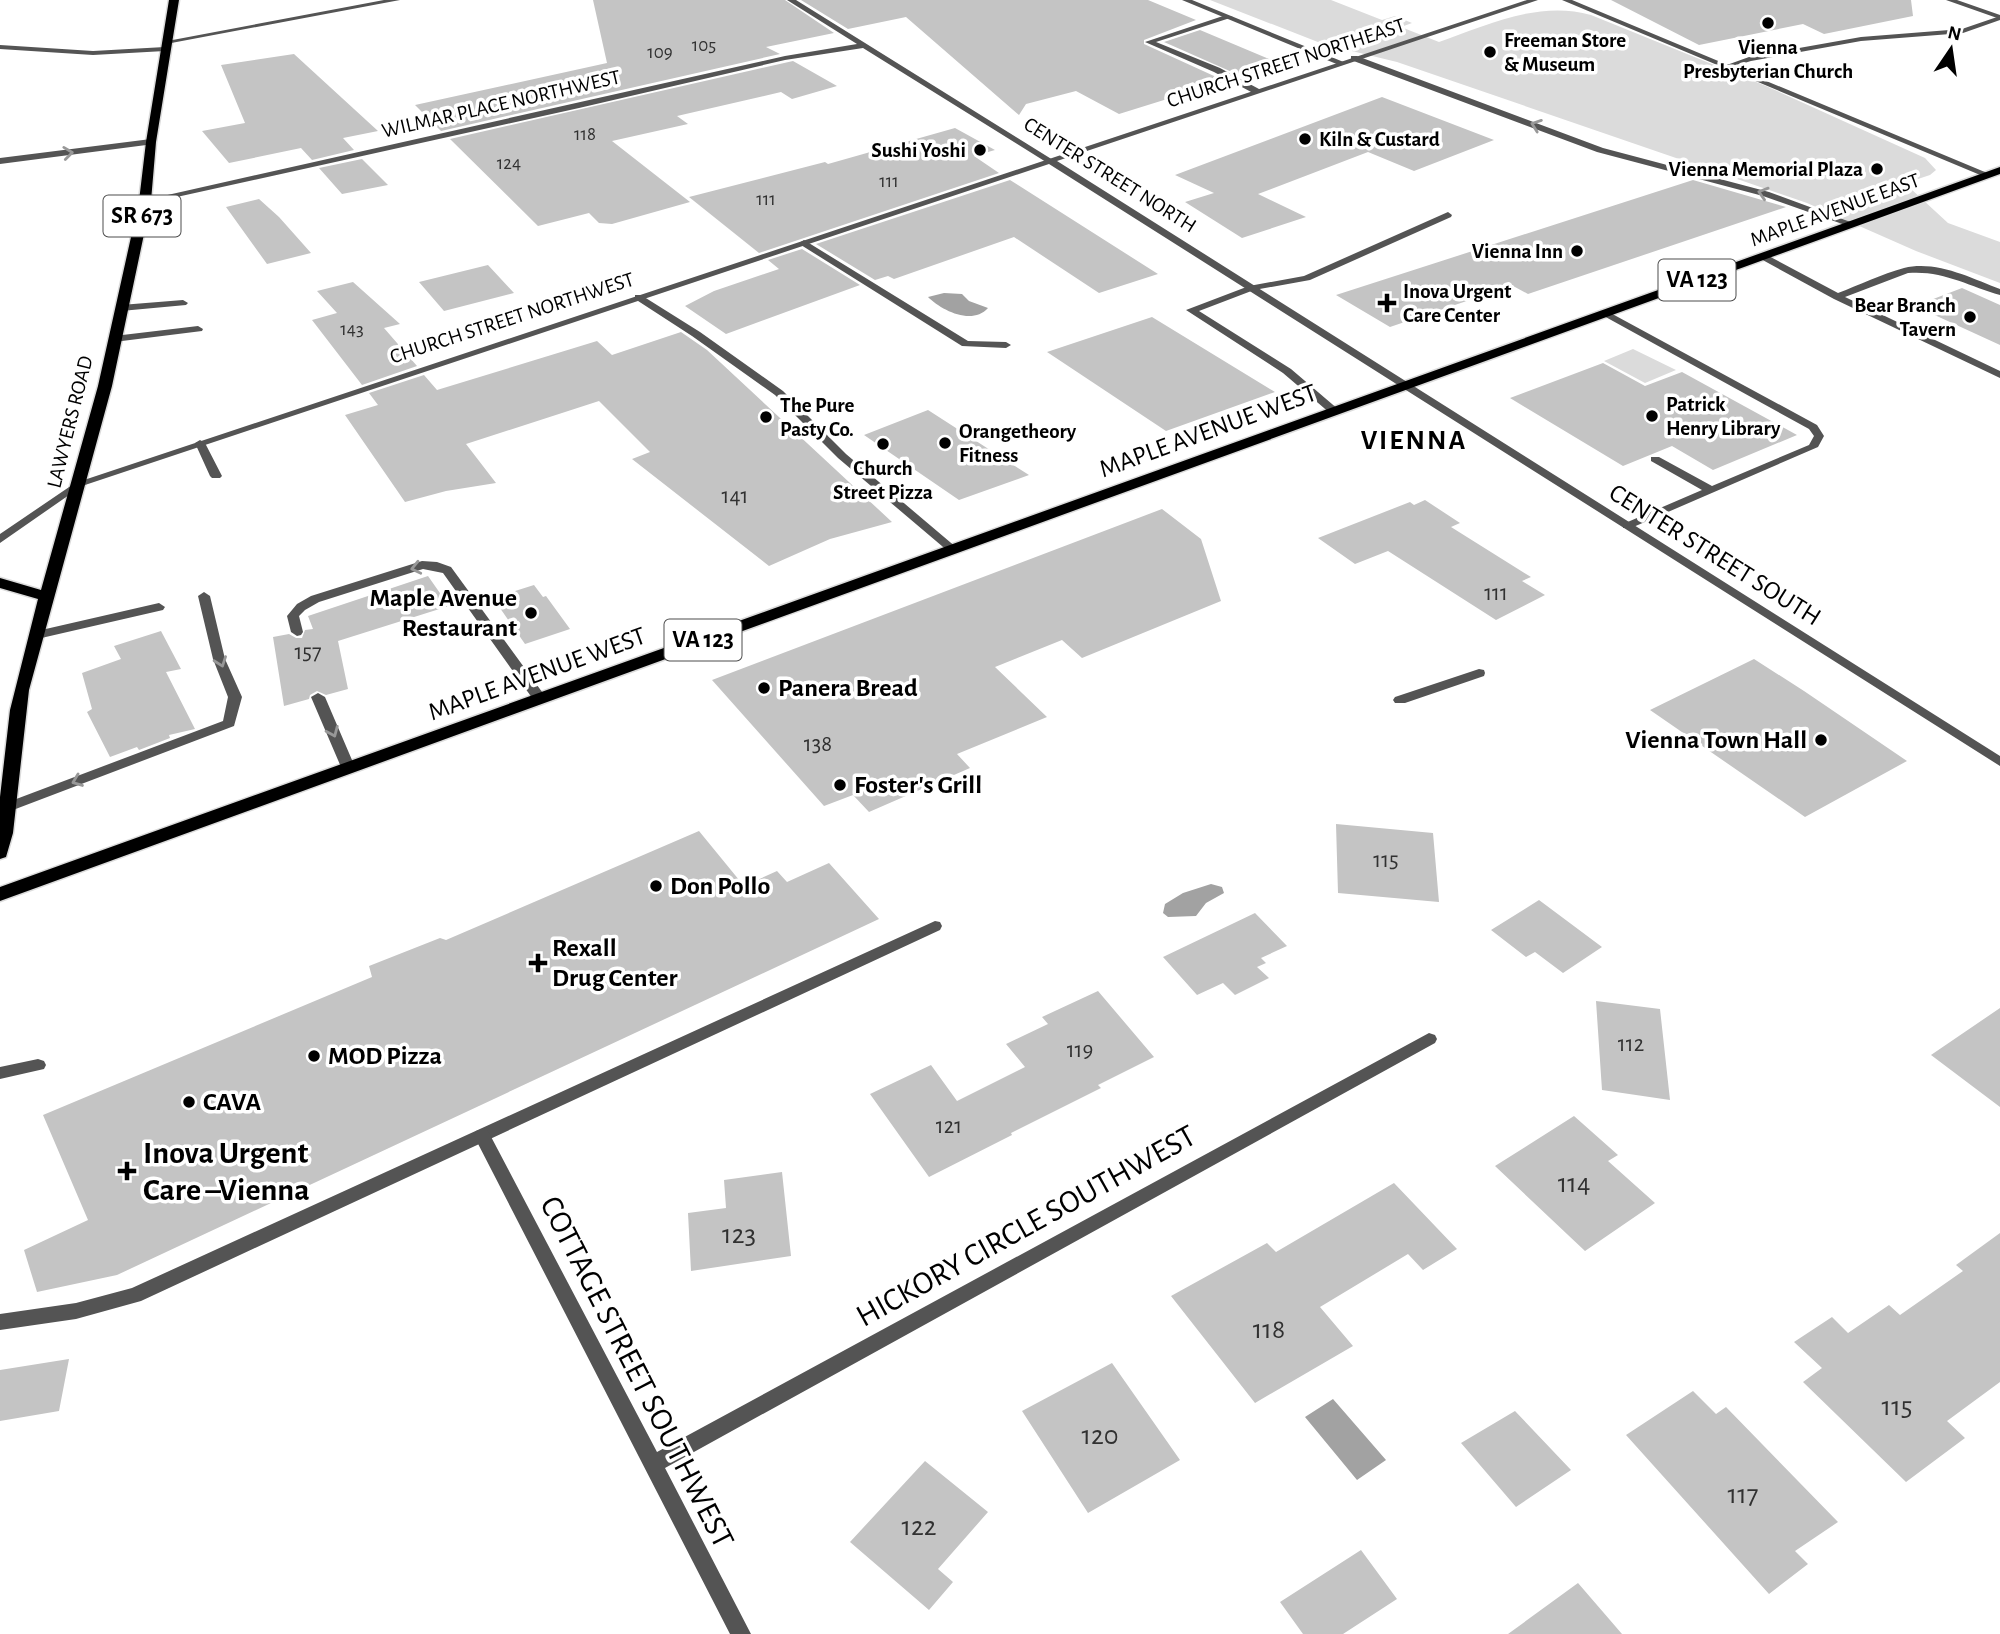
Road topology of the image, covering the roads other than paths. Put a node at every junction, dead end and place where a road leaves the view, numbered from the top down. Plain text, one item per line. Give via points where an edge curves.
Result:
1 (174, 0) edge
2 (396, 0) edge
3 (791, 0) edge
4 (1186, 0) edge
5 (1534, 0) edge
6 (1566, 0) edge
7 (1950, 0) edge
8 (1229, 17) junction
9 (2000, 18) edge
10 (166, 45) junction
11 (865, 45) junction
12 (0, 47) edge
13 (1354, 58) junction
14 (1342, 63) junction
15 (1728, 66) junction
16 (1256, 91) junction
17 (151, 142) junction
18 (1049, 160) junction
19 (0, 161) edge
20 (1994, 173) edge
21 (145, 201) junction
22 (1448, 215) dead end
23 (1851, 224) junction
24 (804, 243) junction
25 (1762, 256) junction
26 (1252, 288) junction
27 (2000, 292) edge
28 (638, 297) junction
29 (1837, 297) junction
30 (183, 303) dead end
31 (121, 308) junction
32 (1605, 313) junction
33 (198, 329) dead end
34 (114, 339) junction
35 (1006, 345) dead end
36 (2000, 375) edge
37 (1406, 386) junction
38 (1335, 412) junction
39 (200, 443) junction
40 (1656, 458) dead end
41 (216, 476) dead end
42 (78, 484) junction
43 (1711, 490) junction
44 (1627, 526) junction
45 (0, 539) edge
46 (953, 550) junction
47 (0, 583) edge
48 (204, 596) dead end
49 (47, 597) junction
50 (159, 607) dead end
51 (297, 632) dead end
52 (37, 635) junction
53 (1479, 673) dead end
54 (318, 697) dead end
55 (540, 699) junction
56 (1400, 700) dead end
57 (2000, 762) edge
58 (348, 767) junction
59 (8, 807) junction
60 (0, 853) edge
61 (0, 894) edge
62 (935, 926) dead end
63 (1429, 1039) dead end
64 (38, 1065) dead end
65 (0, 1073) edge
66 (482, 1136) junction
67 (0, 1322) edge
68 (652, 1465) junction
69 (741, 1634) edge

1 - 10 main road, LAWYERS ROAD / SR 673
2 - 10 street
3 - 11 street, CENTER STREET NORTH
4 - 8 street
5 - 13 street, CHURCH STREET NORTHEAST
6 - 15 street
7 - 9 street
8 - 14 street
8 - 16 street via 1149,42
9 - 15 street via 1963,31 1860,38
10 - 12 street via 93,53
10 - 17 main road, LAWYERS ROAD / SR 673
11 - 18 street, CENTER STREET NORTH
11 - 21 street, WILMAR PLACE NORTHWEST via 785,58
13 - 14 street, CHURCH STREET NORTHEAST
23 -> 13 street via 1766,194 1600,150
14 - 16 street, CHURCH STREET NORTHEAST
15 - 20 street
16 - 18 street, CHURCH STREET NORTHEAST
19 -> 17 street
17 - 21 main road, LAWYERS ROAD / SR 673
18 - 24 street, CHURCH STREET NORTHWEST
18 - 26 street, CENTER STREET NORTH
20 - 23 main road, MAPLE AVENUE EAST / VA 123
21 - 31 main road, LAWYERS ROAD / SR 673
22 - 26 street via 1307,278
23 - 25 main road, MAPLE AVENUE EAST / VA 123
24 - 28 street, CHURCH STREET NORTHWEST
24 - 35 street via 966,344
25 - 29 street
25 - 32 main road, MAPLE AVENUE EAST / VA 123
26 - 37 street, CENTER STREET NORTH
26 - 38 street via 1191,310 1287,371
27 - 29 street via 1918,268
28 - 39 street, CHURCH STREET NORTHWEST
28 - 46 street via 779,393 842,456
29 - 36 street
30 - 31 street
31 - 34 main road, LAWYERS ROAD / SR 673
32 - 37 main road, MAPLE AVENUE EAST / VA 123
32 - 43 street via 1813,427 1819,436 1813,447
33 - 34 street
34 - 42 main road, LAWYERS ROAD / SR 673
37 - 38 main road, MAPLE AVENUE WEST / VA 123
37 - 44 street, CENTER STREET SOUTH
38 - 46 main road, MAPLE AVENUE WEST / VA 123
39 - 41 street
39 - 42 street, CHURCH STREET NORTHWEST
40 - 43 street
42 - 45 street, CHURCH STREET NORTHWEST
42 - 49 main road, LAWYERS ROAD / SR 673
43 - 44 street
44 - 57 street, CENTER STREET SOUTH
46 - 55 main road, MAPLE AVENUE WEST / VA 123
47 - 49 main road
48 -> 59 street via 219,659 235,697 229,723
49 - 52 main road, LAWYERS ROAD / SR 673
50 - 52 street
55 -> 51 street via 447,570 437,566 422,565 315,599 293,616
52 - 59 main road, LAWYERS ROAD / SR 673 via 13,730
53 - 56 street
54 -> 58 street
55 - 58 main road, MAPLE AVENUE WEST / VA 123
58 - 61 main road, MAPLE AVENUE WEST / VA 123
59 - 60 main road, LAWYERS ROAD / SR 673
62 - 66 street
63 - 68 street, HICKORY CIRCLE SOUTHWEST
64 - 65 street
66 - 67 street via 135,1295 76,1311
66 - 68 street, COTTAGE STREET SOUTHWEST
68 - 69 street, COTTAGE STREET SOUTHWEST

